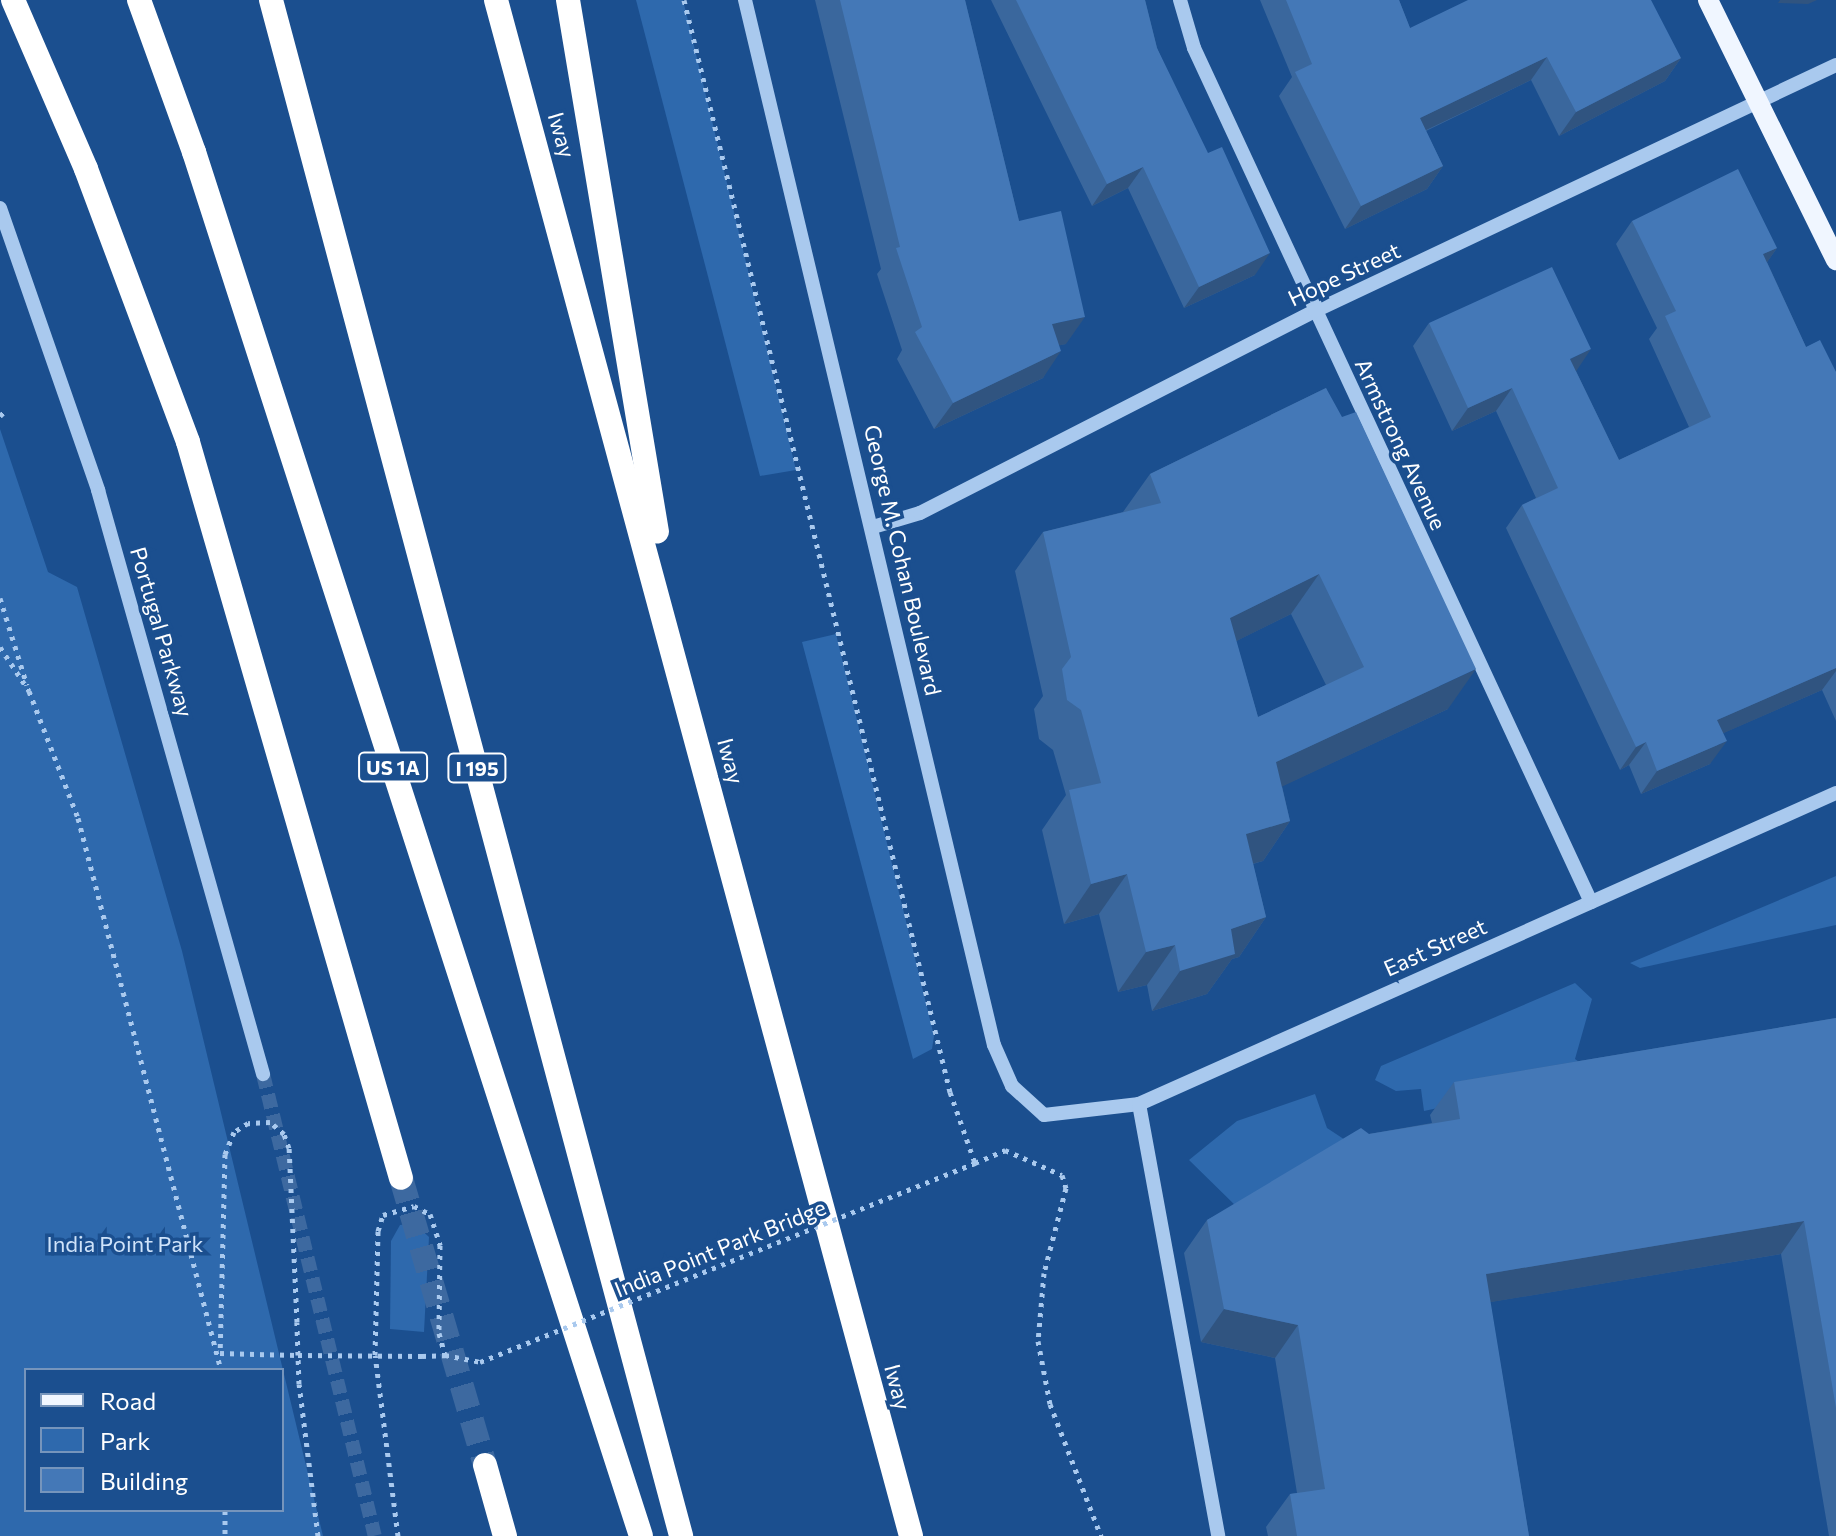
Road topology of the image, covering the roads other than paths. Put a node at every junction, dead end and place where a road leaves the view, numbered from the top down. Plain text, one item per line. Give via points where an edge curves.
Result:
1 (13, 0) edge
2 (139, 0) edge
3 (271, 0) edge
4 (496, 0) edge
5 (568, 0) edge
6 (745, 0) edge
7 (1180, 0) edge
8 (1708, 0) edge
9 (1836, 65) edge
10 (1756, 104) junction
11 (0, 208) edge
12 (1836, 260) edge
13 (1315, 311) junction
14 (873, 527) junction
15 (681, 672) junction
16 (1836, 793) edge
17 (1591, 902) junction
18 (263, 1074) tunnel mouth
19 (1139, 1104) junction
20 (1044, 1115) joint
21 (401, 1178) tunnel mouth
22 (485, 1465) tunnel mouth
23 (505, 1536) edge
24 (641, 1536) edge
25 (681, 1536) edge
26 (911, 1536) edge
27 (1218, 1536) edge

1 - 21 highway via 86,169 188,442
2 - 24 highway, US 1A via 194,152
3 - 25 highway, I 195
4 - 15 highway, Iway
5 - 15 highway
6 - 14 street, George M. Cohan Boulevard
7 - 13 street, Armstrong Avenue via 1194,48
8 - 10 main road
9 - 10 street, Hope Street
10 - 12 main road
10 - 13 street, Hope Street
11 - 18 street, Portugal Parkway via 98,490
13 - 14 street, Hope Street via 920,513
13 - 17 street, Armstrong Avenue
14 - 20 street, George M. Cohan Boulevard via 994,1045 1012,1086
15 - 26 highway, Iway
16 - 17 street, East Street
17 - 19 street, East Street
19 - 20 street, East Street
19 - 27 street
22 - 23 highway

